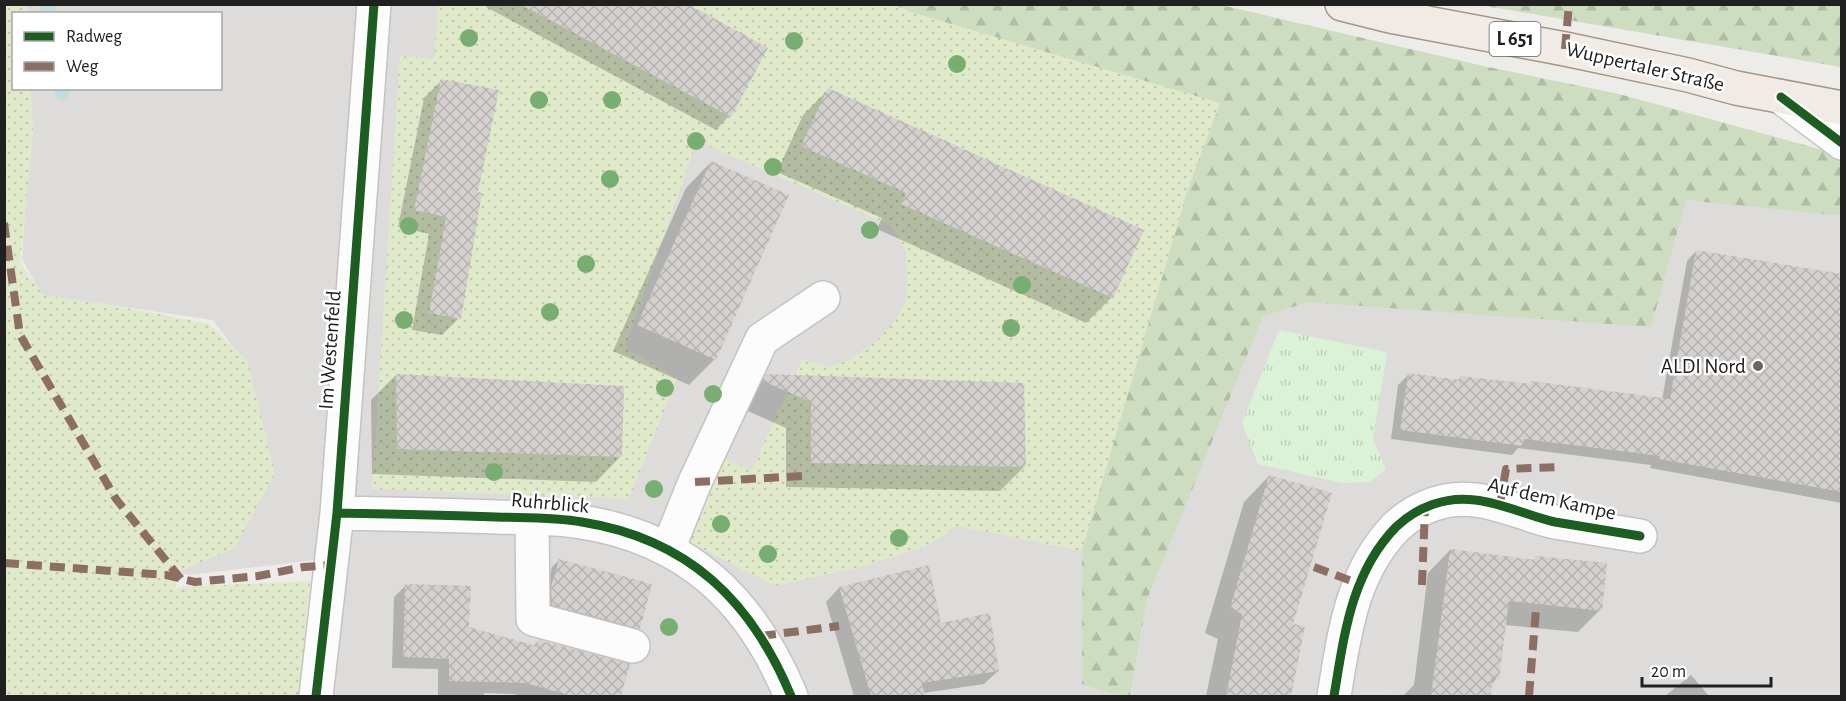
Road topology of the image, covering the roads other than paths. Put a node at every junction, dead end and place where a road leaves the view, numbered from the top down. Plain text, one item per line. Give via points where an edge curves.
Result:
1 (374, 4) edge
2 (1342, 4) edge
3 (1781, 97) junction
4 (1842, 108) edge
5 (1842, 143) edge
6 (823, 298) dead end
7 (337, 513) junction
8 (532, 518) junction
9 (1640, 536) dead end
10 (668, 549) junction
11 (633, 646) dead end
12 (316, 696) edge
13 (791, 696) edge
14 (1334, 696) edge

1 - 7 street, Im Westenfeld
2 - 3 main road, Wuppertaler Straße / L 651
3 - 4 main road, Wuppertaler Straße / L 651
3 - 5 street
6 - 10 street via 762,339
7 - 8 street, Ruhrblick
7 - 12 street, Im Westenfeld
8 - 10 street, Ruhrblick via 612,528
8 - 11 street via 533,619
9 - 14 street, Auf dem Kampe via 1555,522 1474,499 1435,503 1408,516 1385,539 1364,573 1353,603
10 - 13 street, Ruhrblick via 710,577 740,607 761,636

